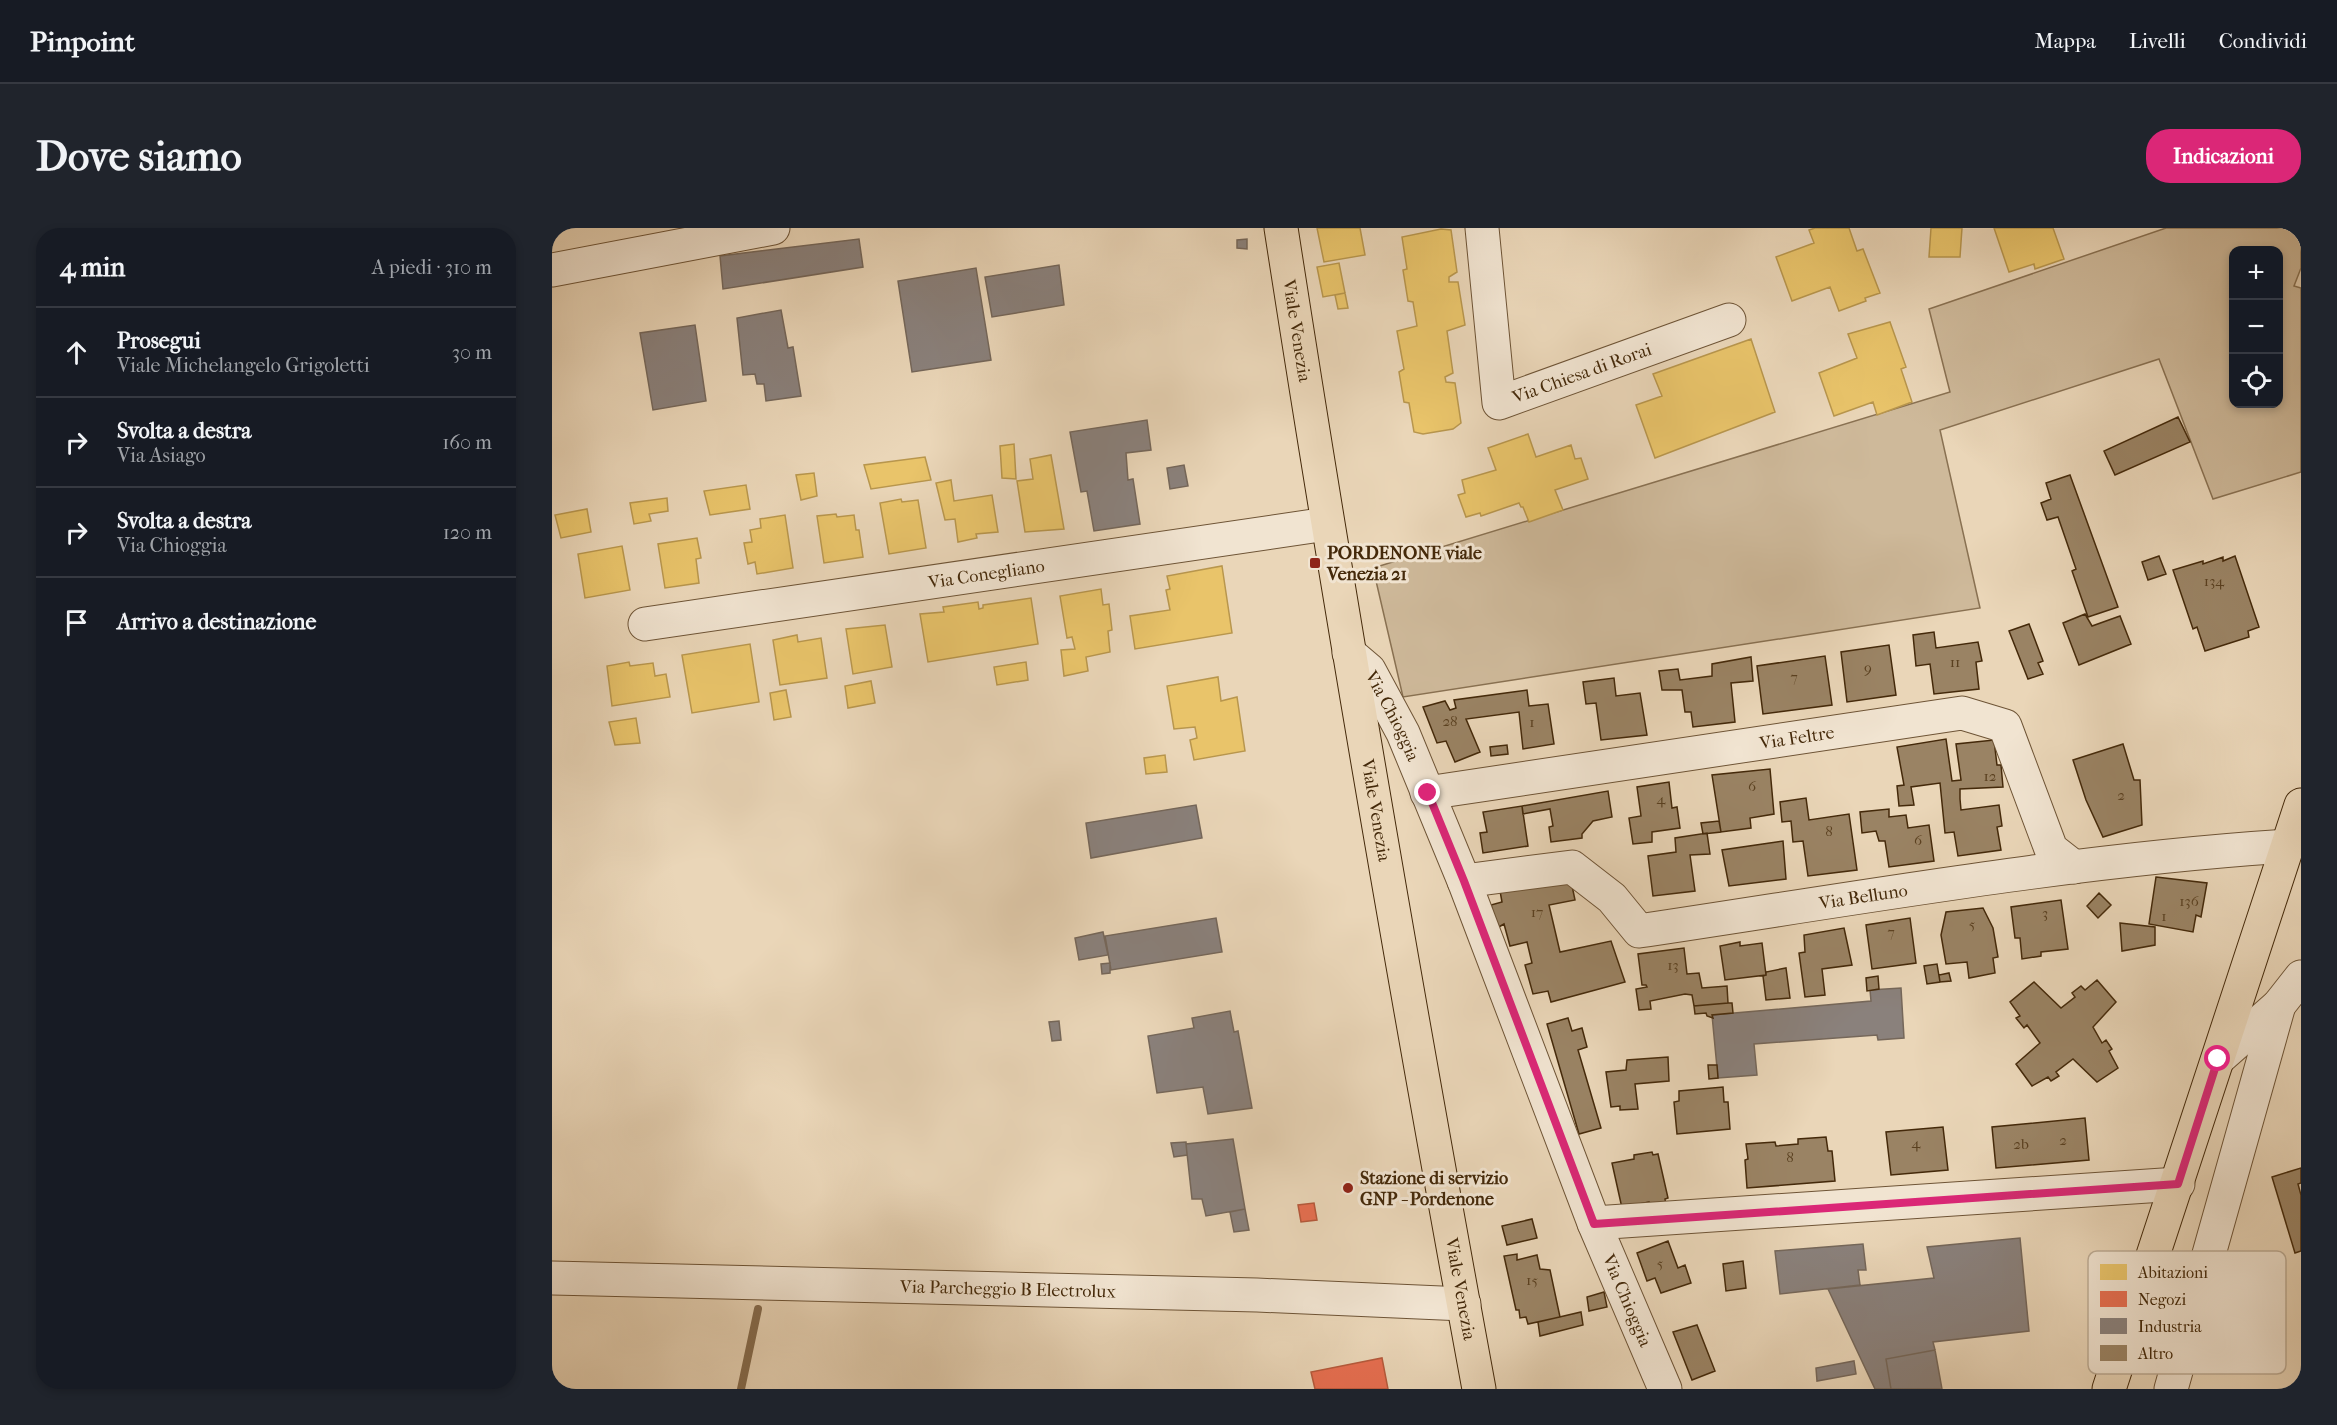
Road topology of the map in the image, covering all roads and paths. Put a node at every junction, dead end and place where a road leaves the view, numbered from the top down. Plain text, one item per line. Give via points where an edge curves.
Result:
1 (773, 228) edge
2 (1281, 228) edge
3 (1482, 228) edge
4 (552, 270) edge
5 (1729, 320) dead end
6 (1327, 524) junction
7 (645, 624) dead end
8 (1349, 653) junction
9 (1428, 793) junction
10 (2301, 805) edge
11 (2288, 846) junction
12 (2074, 867) junction
13 (1464, 881) junction
14 (2301, 977) edge
15 (2279, 1005) junction
16 (2218, 1059) junction
17 (2261, 1072) junction
18 (2178, 1184) junction
19 (1594, 1224) junction
20 (2155, 1251) edge
21 (2210, 1251) edge
22 (552, 1278) edge
23 (1464, 1304) junction
24 (2114, 1374) edge
25 (2174, 1374) edge
26 (1479, 1389) edge
27 (1665, 1389) edge
28 (2109, 1389) edge
29 (2170, 1389) edge

1 - 4 street
2 - 6 main road, Viale Venezia
3 - 5 street, Via Chiesa di Rorai via 1499,403
6 - 7 street, Via Conegliano
6 - 8 main road, Viale Venezia
8 - 9 street, Via Chioggia via 1369,670 1403,733
8 - 23 main road, Viale Venezia
9 - 12 street, Via Feltre via 1962,713 2005,726 2051,849
9 - 13 street, Via Chioggia
10 - 11 main road
11 - 12 street, Via Belluno
11 - 16 main road
12 - 13 street, Via Belluno via 1639,931 1612,898 1572,867
13 - 19 street, Via Chioggia
14 - 15 street
15 - 16 street
15 - 17 street
16 - 17 street
16 - 18 main road
17 - 21 street
18 - 19 street
18 - 20 main road
19 - 27 street, Via Chioggia
22 - 23 street, Via Parcheggio B Electrolux via 1257,1295
23 - 26 main road, Viale Venezia
24 - 28 main road
25 - 29 street

